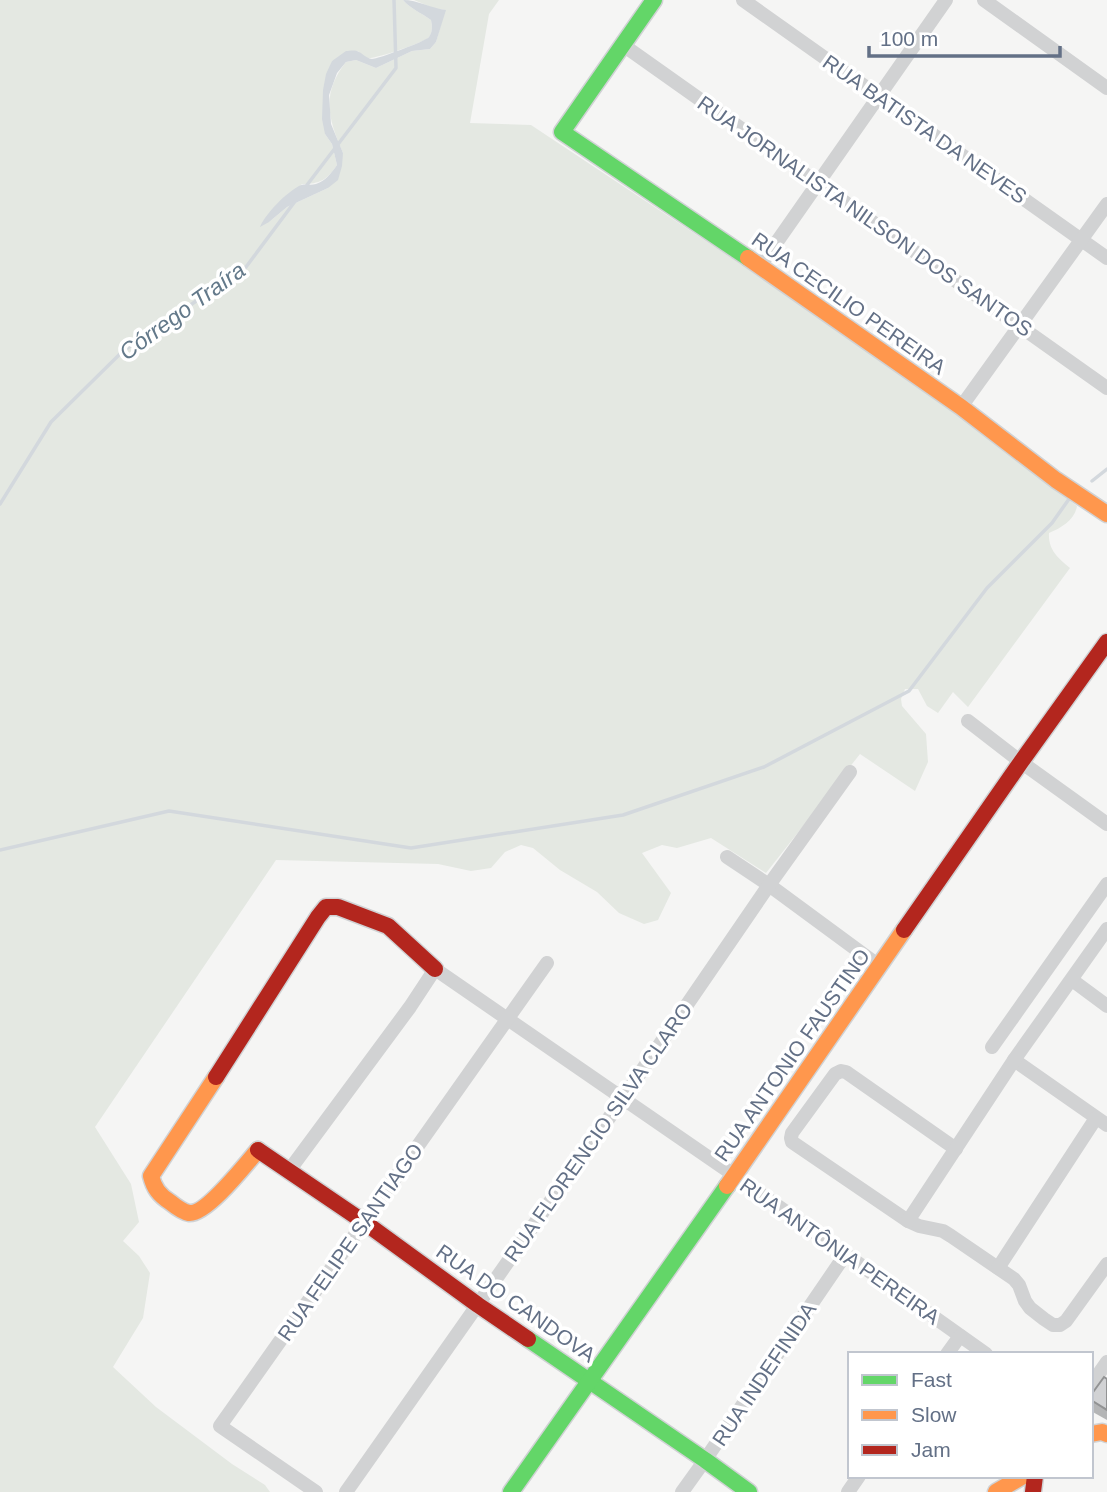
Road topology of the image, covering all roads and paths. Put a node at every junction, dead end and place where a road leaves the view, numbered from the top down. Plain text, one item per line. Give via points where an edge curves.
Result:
1 (654, 0) edge
2 (743, 0) edge
3 (946, 0) edge
4 (984, 0) edge
5 (623, 45) junction
6 (1107, 88) edge
7 (879, 96) junction
8 (818, 183) junction
9 (1107, 204) edge
10 (1081, 240) junction
11 (1107, 258) edge
12 (760, 266) junction
13 (1019, 325) junction
14 (1107, 388) edge
15 (961, 407) junction
16 (1107, 514) edge
17 (1107, 642) edge
18 (968, 722) dead end
19 (1021, 762) junction
20 (850, 772) dead end
21 (1107, 824) edge
22 (727, 858) dead end
23 (1107, 884) edge
24 (769, 885) junction
25 (1107, 929) edge
26 (547, 964) dead end
27 (879, 965) junction
28 (435, 969) junction
29 (1072, 981) junction
30 (1107, 1006) edge
31 (507, 1018) junction
32 (992, 1047) dead end
33 (1014, 1060) junction
34 (623, 1098) junction
35 (1102, 1122) edge
36 (956, 1149) junction
37 (288, 1172) junction
38 (734, 1175) junction
39 (908, 1221) junction
40 (364, 1222) junction
41 (845, 1255) junction
42 (1107, 1264) edge
43 (998, 1268) junction
44 (478, 1305) junction
45 (960, 1336) junction
46 (948, 1352) edge
47 (983, 1352) edge
48 (1107, 1362) edge
49 (590, 1380) junction
50 (1093, 1382) edge
51 (705, 1460) junction
52 (1020, 1478) edge
53 (316, 1492) edge
54 (346, 1492) edge
55 (511, 1492) edge
56 (682, 1492) edge
57 (749, 1492) edge
58 (996, 1492) edge

1 - 5 street
2 - 7 street, RUA BATISTA DA NEVES
3 - 7 street
4 - 6 street
5 - 8 street, RUA JORNALISTA NILSON DOS SANTOS
5 - 12 street, RUA CECILIO PEREIRA via 562,132
7 - 8 street
7 - 10 street, RUA BATISTA DA NEVES
8 - 12 street
8 - 13 street, RUA JORNALISTA NILSON DOS SANTOS
9 - 10 street
10 - 11 street, RUA BATISTA DA NEVES
10 - 13 street
12 - 15 street, RUA CECILIO PEREIRA
13 - 14 street, RUA JORNALISTA NILSON DOS SANTOS
13 - 15 street
15 - 16 street, RUA CECILIO PEREIRA
17 - 19 street, RUA ANTONIO FAUSTINO
18 - 19 street
19 - 21 street
19 - 27 street, RUA ANTONIO FAUSTINO
20 - 24 street, RUA FLORENCIO SILVA CLARO
22 - 24 street
23 - 32 street
24 - 27 street
24 - 34 street, RUA FLORENCIO SILVA CLARO
25 - 29 street
26 - 31 street, RUA FELIPE SANTIAGO
27 - 38 street, RUA ANTONIO FAUSTINO
28 - 31 street, RUA ANTÔNIA PEREIRA
28 - 37 street
28 - 37 street, RUA DO CANDOVA via 388,926 338,907 326,907 151,1176 160,1196 188,1213 210,1203 258,1150
29 - 30 street
29 - 33 street
31 - 34 street, RUA ANTÔNIA PEREIRA
31 - 40 street, RUA FELIPE SANTIAGO
33 - 35 street
33 - 36 street
34 - 38 street, RUA ANTÔNIA PEREIRA
34 - 44 street, RUA FLORENCIO SILVA CLARO
35 - 43 street
36 - 39 street
36 - 39 street via 841,1071 792,1133 792,1142
37 - 40 street, RUA DO CANDOVA
38 - 41 street, RUA ANTÔNIA PEREIRA
38 - 49 street, RUA ANTONIO FAUSTINO
39 - 43 street via 943,1231
40 - 44 street, RUA DO CANDOVA
40 - 53 street, RUA FELIPE SANTIAGO via 220,1426
41 - 45 street, RUA ANTÔNIA PEREIRA
41 - 51 street, RUA INDEFINIDA
42 - 43 street via 1060,1325 1030,1308 1019,1285
44 - 49 street, RUA DO CANDOVA
44 - 54 street, RUA FLORENCIO SILVA CLARO
45 - 46 street
45 - 47 street, RUA ANTÔNIA PEREIRA
48 - 50 street
49 - 51 street, RUA DO CANDOVA
49 - 55 street, RUA ANTONIO FAUSTINO
51 - 56 street, RUA INDEFINIDA
51 - 57 street, RUA DO CANDOVA
52 - 58 street

